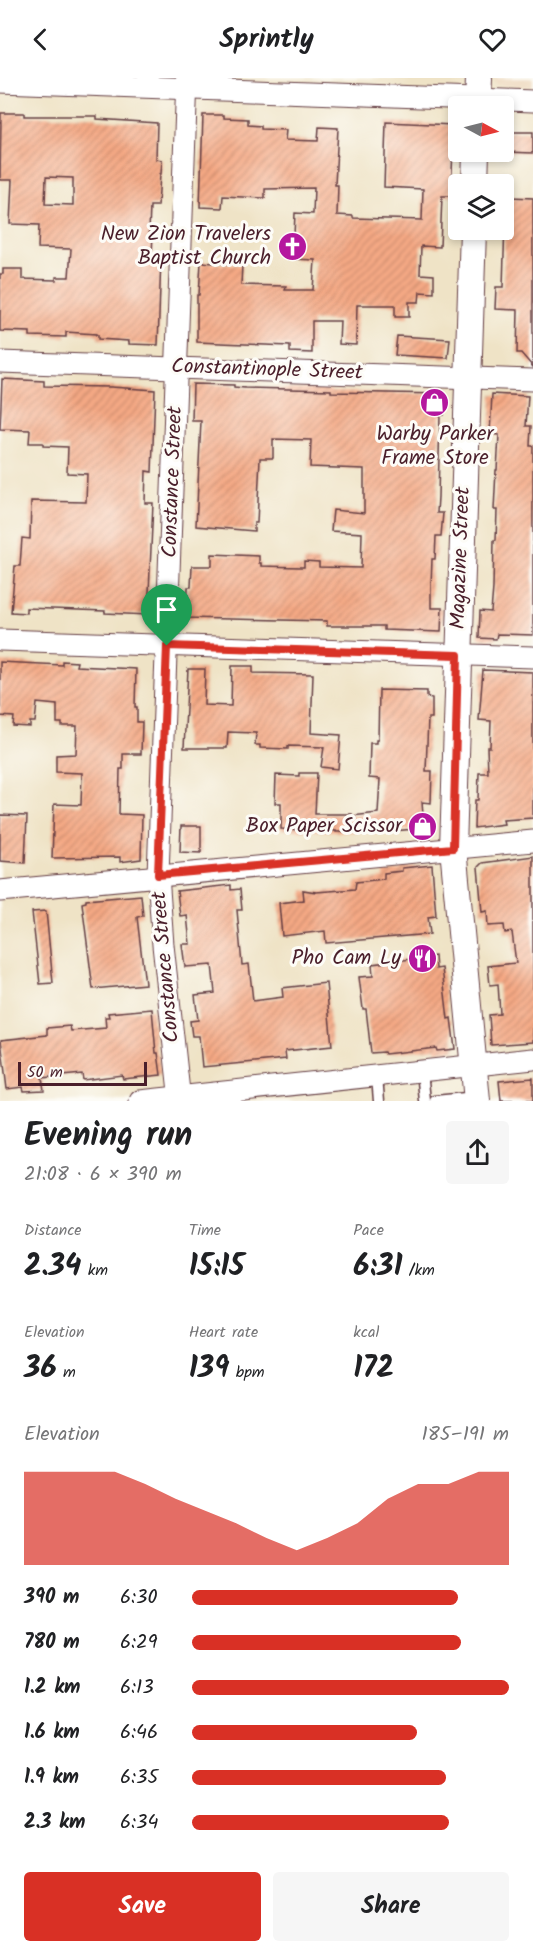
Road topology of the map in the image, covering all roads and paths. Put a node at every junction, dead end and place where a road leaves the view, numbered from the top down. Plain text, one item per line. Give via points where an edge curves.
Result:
1 (0, 82) edge
2 (187, 83) edge
3 (478, 95) edge
4 (533, 101) edge
5 (473, 240) edge
6 (0, 362) edge
7 (177, 367) junction
8 (467, 377) junction
9 (533, 380) edge
10 (0, 640) edge
11 (167, 646) junction
12 (458, 655) junction
13 (533, 657) edge
14 (533, 841) edge
15 (453, 848) junction
16 (158, 875) junction
17 (0, 891) edge
18 (533, 1059) edge
19 (473, 1065) junction
20 (422, 1071) junction
21 (377, 1076) junction
22 (180, 1099) edge
23 (467, 1099) edge
24 (140, 1101) edge
25 (379, 1101) edge
26 (425, 1101) edge
27 (435, 1101) edge

1 - 2 street
2 - 3 street
2 - 7 street, Constance Street
3 - 4 street
5 - 8 street, Magazine Street
6 - 7 street, Constantinople Street
7 - 8 street, Constantinople Street
7 - 11 street, Constance Street
8 - 9 street, Constantinople Street
8 - 12 street, Magazine Street
10 - 11 street
11 - 12 street
11 - 16 street, Constance Street
12 - 13 street
12 - 15 street, Magazine Street
14 - 15 street
15 - 16 street
15 - 19 street, Magazine Street
16 - 17 street
16 - 22 street, Constance Street
18 - 19 street
19 - 20 street
19 - 23 street, Magazine Street
20 - 21 street
20 - 26 lane
21 - 22 street
21 - 25 lane
22 - 24 street
23 - 27 lane

